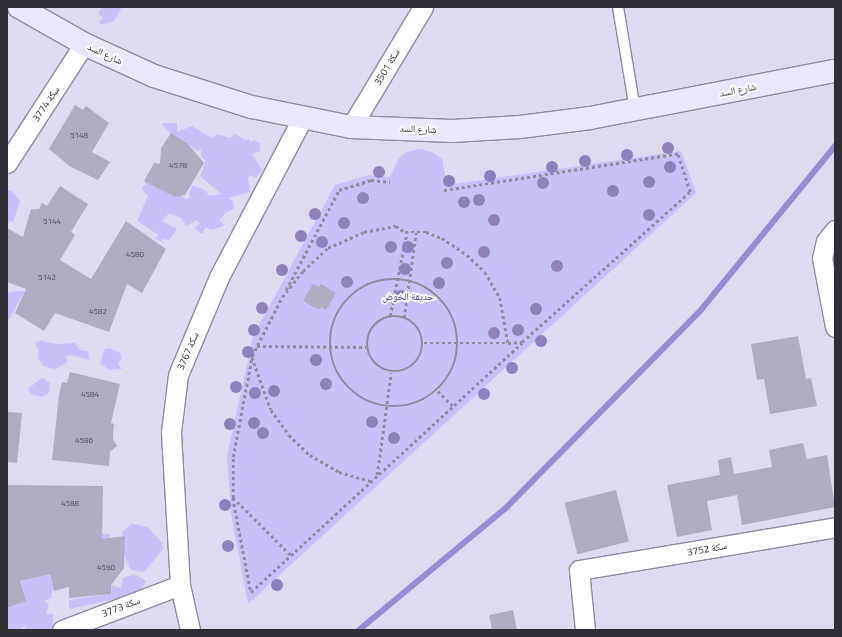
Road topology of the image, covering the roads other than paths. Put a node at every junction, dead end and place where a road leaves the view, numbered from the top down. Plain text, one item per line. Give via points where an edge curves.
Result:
1 (19, 7) edge
2 (423, 7) edge
3 (618, 7) edge
4 (84, 44) junction
5 (835, 71) edge
6 (636, 110) junction
7 (302, 119) junction
8 (351, 127) junction
9 (7, 163) edge
10 (835, 230) edge
11 (835, 327) edge
12 (835, 527) edge
13 (180, 585) junction
14 (62, 630) edge
15 (190, 630) edge
16 (585, 630) edge

1 - 4 street, شارع السد
2 - 8 street, سكة 3501
3 - 6 lane
4 - 7 street, شارع السد via 154,76 203,94
4 - 9 street, سكة 3774
5 - 6 street, شارع السد
6 - 8 street, شارع السد via 520,127 452,130
7 - 8 street, شارع السد
7 - 13 street, سكة 3767 via 219,277 178,376 171,432
10 - 11 street via 826,241 822,258
12 - 16 street, سكة 3752 via 579,570
13 - 14 street, سكة 3773
13 - 15 street, سكة 3767

